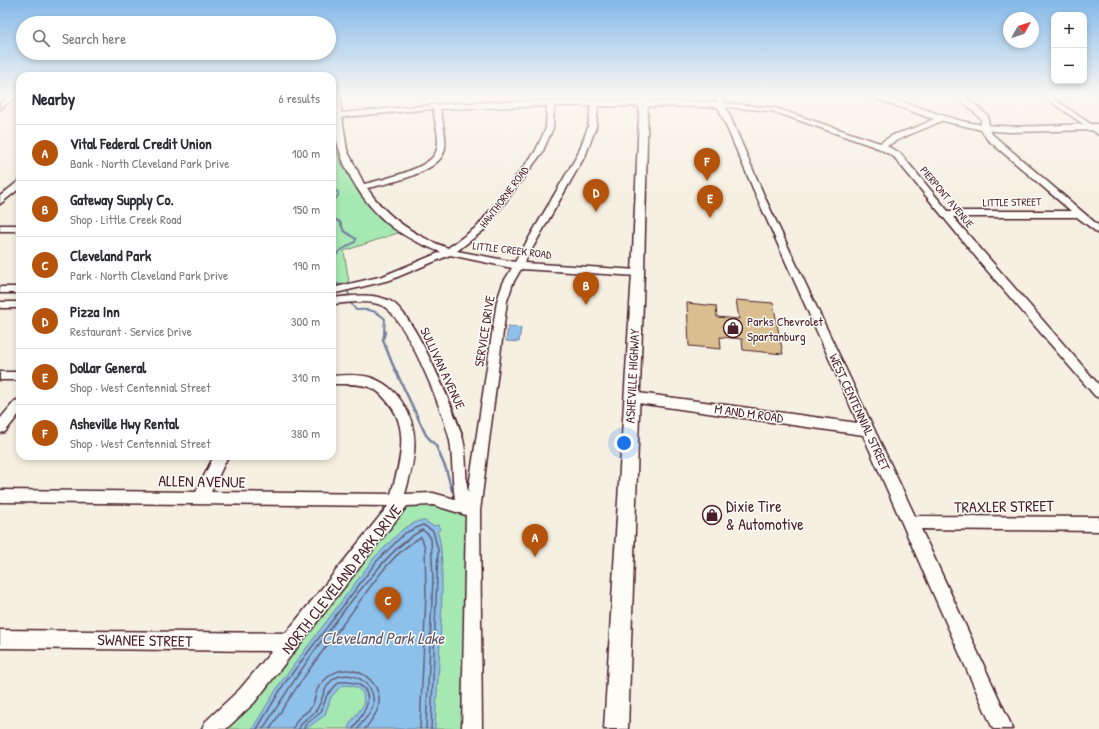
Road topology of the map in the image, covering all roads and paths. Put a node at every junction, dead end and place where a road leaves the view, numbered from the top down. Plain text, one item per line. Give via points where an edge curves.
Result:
1 (337, 129) edge
2 (438, 129) edge
3 (551, 129) edge
4 (591, 129) edge
5 (643, 129) edge
6 (731, 129) edge
7 (831, 129) edge
8 (917, 129) edge
9 (985, 129) edge
10 (881, 146) junction
11 (16, 187) edge
12 (362, 187) junction
13 (0, 201) edge
14 (946, 214) junction
15 (1079, 214) junction
16 (0, 228) edge
17 (16, 228) edge
18 (1099, 231) edge
19 (451, 252) junction
20 (518, 265) junction
21 (638, 273) junction
22 (0, 290) edge
23 (16, 290) edge
24 (336, 290) edge
25 (336, 301) edge
26 (0, 305) edge
27 (16, 305) edge
28 (0, 376) edge
29 (16, 376) edge
30 (336, 380) edge
31 (1099, 393) edge
32 (631, 396) junction
33 (16, 409) edge
34 (0, 428) edge
35 (868, 430) junction
36 (219, 460) edge
37 (0, 496) edge
38 (200, 499) junction
39 (399, 500) junction
40 (468, 510) junction
41 (910, 522) junction
42 (1099, 524) edge
43 (0, 639) edge
44 (291, 642) junction
45 (212, 729) edge
46 (472, 729) edge
47 (616, 729) edge
48 (1003, 729) edge

1 - 12 street, LITTLE CREEK ROAD via 348,165
2 - 12 street via 441,152 435,160 423,168
3 - 19 street, HAWTHORNE ROAD via 544,145 484,224 465,243
4 - 20 street, SERVICE DRIVE via 582,154
5 - 21 main road, ASHEVILLE HIGHWAY
6 - 35 street, WEST CENTENNIAL STREET
7 - 10 street, PIERPONT AVENUE
8 - 10 street
9 - 15 street via 990,137
10 - 14 street, PIERPONT AVENUE via 897,155
11 - 13 street
12 - 19 street, LITTLE CREEK ROAD via 400,229
14 - 15 street, LITTLE STREET
14 - 31 street, PIERPONT AVENUE
15 - 18 street
16 - 17 street
19 - 20 street, LITTLE CREEK ROAD
19 - 24 street, HAWTHORNE ROAD via 368,283
20 - 21 street, LITTLE CREEK ROAD
20 - 40 street, SERVICE DRIVE via 502,301
21 - 32 main road, ASHEVILLE HIGHWAY
22 - 23 street
25 - 40 street, SULLIVAN AVENUE via 368,299 383,302 395,309 407,328 453,428
26 - 27 street
28 - 29 street
30 - 39 street via 360,380 378,386 390,395 406,419 409,428 408,447
32 - 35 street, M AND M ROAD
32 - 47 main road, ASHEVILLE HIGHWAY
33 - 34 street
35 - 41 street, WEST CENTENNIAL STREET
36 - 38 street
37 - 38 street, ALLEN AVENUE
38 - 39 street, ALLEN AVENUE
39 - 40 street, NORTH CLEVELAND PARK DRIVE via 433,498
39 - 44 street, NORTH CLEVELAND PARK DRIVE
40 - 46 street
41 - 42 street, TRAXLER STREET via 964,525
41 - 48 street, WEST CENTENNIAL STREET
43 - 44 street, SWANEE STREET
44 - 45 street, NORTH CLEVELAND PARK DRIVE via 247,696

